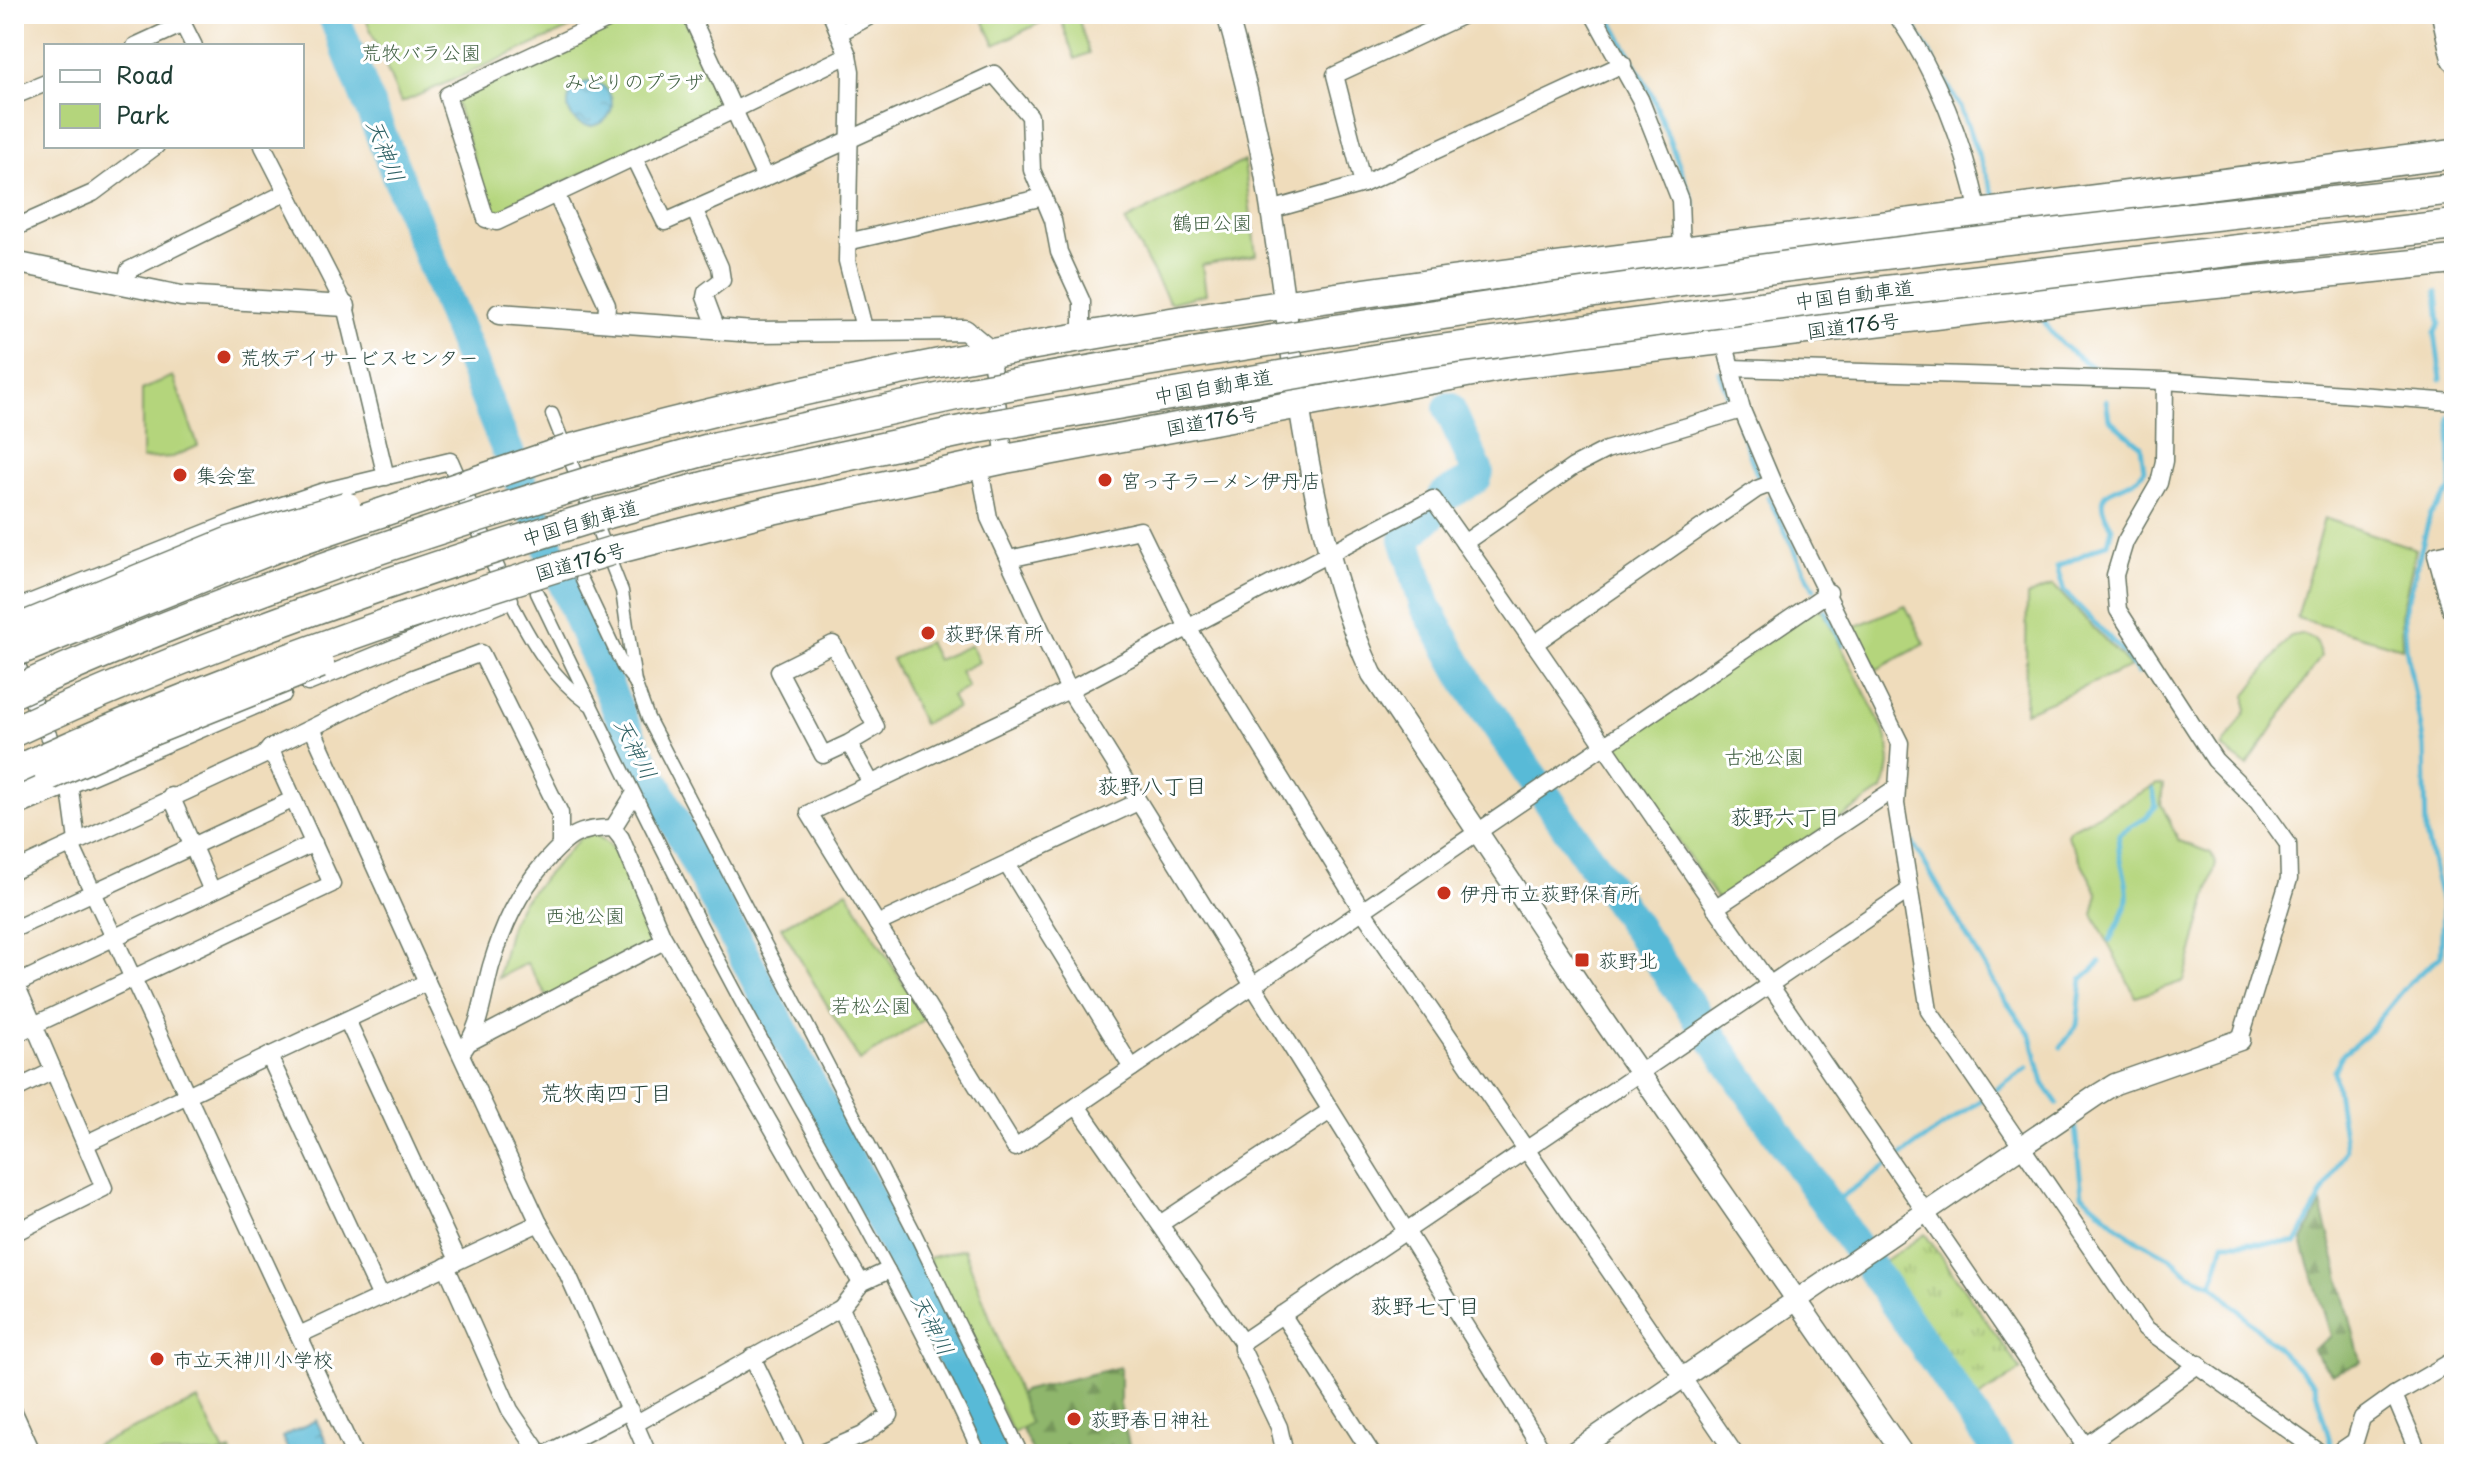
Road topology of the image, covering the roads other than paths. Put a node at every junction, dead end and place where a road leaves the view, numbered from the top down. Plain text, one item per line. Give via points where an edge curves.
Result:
1 (620, 14) edge
2 (690, 14) edge
3 (831, 14) edge
4 (874, 14) edge
5 (1227, 14) edge
6 (1466, 14) edge
7 (1593, 14) edge
8 (1896, 14) edge
9 (2444, 14) edge
10 (180, 19) edge
11 (839, 33) junction
12 (138, 44) edge
13 (193, 44) edge
14 (848, 55) junction
15 (2454, 59) edge
16 (1623, 64) junction
17 (44, 84) edge
18 (14, 96) edge
19 (734, 110) junction
20 (850, 140) junction
21 (153, 148) edge
22 (264, 148) edge
23 (2454, 154) edge
24 (634, 158) junction
25 (765, 178) junction
26 (1363, 184) junction
27 (2454, 189) edge
28 (287, 192) junction
29 (556, 194) junction
30 (1044, 197) junction
31 (1271, 210) junction
32 (695, 211) junction
33 (1979, 213) junction
34 (2454, 225) edge
35 (14, 228) edge
36 (847, 242) junction
37 (1682, 251) junction
38 (2454, 260) edge
39 (14, 262) edge
40 (125, 286) junction
41 (1284, 303) junction
42 (345, 306) junction
43 (499, 314) dead end
44 (606, 320) junction
45 (717, 329) junction
46 (865, 332) junction
47 (1082, 334) junction
48 (990, 351) junction
49 (1728, 354) junction
50 (2165, 381) junction
51 (2454, 402) edge
52 (1299, 405) junction
53 (1742, 410) junction
54 (552, 414) dead end
55 (992, 461) junction
56 (386, 477) junction
57 (475, 478) junction
58 (1773, 483) junction
59 (1464, 543) junction
60 (2454, 551) edge
61 (1328, 555) junction
62 (1009, 559) junction
63 (582, 580) dead end
64 (1829, 592) junction
65 (537, 593) dead end
66 (499, 594) junction
67 (14, 609) edge
68 (2454, 609) edge
69 (1187, 626) junction
70 (14, 630) edge
71 (1534, 644) junction
72 (14, 656) edge
73 (635, 682) junction
74 (1069, 690) junction
75 (14, 692) edge
76 (592, 706) junction
77 (312, 728) junction
78 (14, 731) edge
79 (849, 743) junction
80 (1605, 745) junction
81 (270, 748) junction
82 (14, 771) edge
83 (59, 779) junction
84 (871, 783) junction
85 (1896, 788) junction
86 (14, 793) edge
87 (171, 796) junction
88 (633, 796) junction
89 (292, 800) junction
90 (1138, 802) junction
91 (14, 809) edge
92 (613, 828) junction
93 (1478, 833) junction
94 (74, 843) junction
95 (314, 843) junction
96 (560, 845) junction
97 (193, 846) junction
98 (1008, 866) junction
99 (14, 871) edge
100 (212, 891) junction
101 (1908, 891) junction
102 (94, 892) junction
103 (1715, 908) junction
104 (1362, 910) junction
105 (877, 924) junction
106 (14, 929) edge
107 (115, 939) junction
108 (664, 941) junction
109 (133, 979) junction
110 (427, 982) junction
111 (15, 983) edge
112 (1770, 985) junction
113 (1251, 987) junction
114 (347, 1020) junction
115 (34, 1025) junction
116 (14, 1035) edge
117 (2240, 1040) joint
118 (467, 1047) junction
119 (269, 1056) junction
120 (1132, 1068) junction
121 (53, 1071) junction
122 (1638, 1071) junction
123 (14, 1090) edge
124 (186, 1094) junction
125 (1077, 1106) junction
126 (1330, 1111) junction
127 (85, 1144) junction
128 (2021, 1147) junction
129 (1527, 1150) junction
130 (1925, 1213) junction
131 (539, 1223) junction
132 (1160, 1224) junction
133 (14, 1233) edge
134 (1405, 1234) junction
135 (452, 1263) junction
136 (887, 1271) junction
137 (861, 1283) junction
138 (381, 1297) junction
139 (1795, 1299) junction
140 (841, 1308) junction
141 (1282, 1314) junction
142 (299, 1335) junction
143 (1242, 1342) junction
144 (752, 1357) junction
145 (2454, 1360) edge
146 (2199, 1364) junction
147 (1682, 1378) junction
148 (2394, 1395) junction
149 (14, 1412) edge
150 (632, 1417) junction
151 (2083, 1451) edge
152 (2315, 1452) edge
153 (33, 1454) edge
154 (354, 1454) edge
155 (540, 1454) edge
156 (546, 1454) edge
157 (648, 1454) edge
158 (799, 1454) edge
159 (819, 1454) edge
160 (980, 1454) edge
161 (1022, 1454) edge
162 (1285, 1454) edge
163 (1372, 1454) edge
164 (1545, 1454) edge
165 (1571, 1454) edge
166 (1735, 1454) edge
167 (1903, 1454) edge
168 (2336, 1454) edge
169 (2419, 1454) edge

1 - 29 street via 447,95 486,219 497,222
2 - 19 street
3 - 11 street
4 - 11 street
5 - 31 street via 1255,117
6 - 26 street via 1335,75
7 - 16 street
8 - 33 street via 1958,131
9 - 15 main road
10 - 12 street
10 - 13 street
11 - 14 street
14 - 19 street
14 - 20 street
16 - 26 street
16 - 37 street via 1680,200
17 - 18 street
19 - 24 street
19 - 25 street
20 - 25 street
20 - 30 street via 994,74 1030,116 1032,170
20 - 36 street
21 - 35 street via 93,193
22 - 28 street
23 - 33 highway
24 - 29 street
24 - 32 street via 665,222
25 - 32 street
26 - 31 street
27 - 75 highway, 中国自動車道, bridge via 1618,289 1229,346 965,393 717,447 586,483 276,584
28 - 40 street via 129,270
28 - 42 street
29 - 44 street via 607,305
30 - 36 street
30 - 47 street via 1059,252 1082,302
31 - 41 street
32 - 45 street via 720,267 722,280 705,297
33 - 37 highway
34 - 78 highway, 中国自動車道, bridge via 1888,290 1450,348 971,429 719,483 597,516 303,612 103,690
36 - 46 street
37 - 41 highway
38 - 49 highway, 国道176号 via 2107,295
39 - 40 street
40 - 42 street via 181,296
41 - 47 highway
41 - 52 street
42 - 56 street
43 - 44 street
44 - 45 street
45 - 46 street
46 - 48 street via 965,330
47 - 48 highway
48 - 55 street
48 - 57 highway, bridge via 704,412
49 - 50 street
49 - 52 highway, 国道176号 via 1515,364
49 - 53 street
50 - 51 street
50 - 117 street via 2164,461 2159,483 2118,564 2118,610 2210,753 2258,802 2288,844 2289,879
52 - 55 highway, 国道176号
52 - 61 street
53 - 58 street
53 - 59 street via 1606,450
54 - 73 street via 622,591
55 - 62 street via 989,518
55 - 66 highway, 国道176号, bridge via 611,551
56 - 66 street via 450,461
56 - 67 street via 238,520
57 - 70 highway, bridge via 283,523
57 - 72 highway, bridge via 274,549 75,626
58 - 64 street
58 - 71 street
59 - 61 street via 1433,499
59 - 71 street
60 - 68 street via 2436,555
61 - 69 street
61 - 93 street via 1372,674
62 - 69 street via 1140,530
62 - 74 street
63 - 73 street
64 - 80 street
64 - 85 street via 1895,726 1901,754
65 - 76 street
66 - 76 street via 538,653 571,692
66 - 82 highway, 国道176号, bridge via 314,646 117,723
66 - 83 highway, bridge via 380,639
69 - 74 street
69 - 104 street
71 - 80 street
72 - 83 street
73 - 161 street via 648,718 914,1231
74 - 84 street
74 - 90 street
76 - 88 street
77 - 81 street
77 - 96 street via 413,678 481,653 560,813
77 - 110 street
79 - 79 street via 823,755 779,671 833,644 876,727
79 - 84 street
80 - 93 street
80 - 103 street
81 - 87 street via 263,756
81 - 89 street
83 - 86 highway
83 - 91 street
83 - 94 street
84 - 105 street via 809,813
85 - 101 street
85 - 103 street
87 - 94 street
87 - 97 street
88 - 92 street
88 - 136 street
89 - 95 street
89 - 97 street
90 - 98 street
90 - 113 street
92 - 96 street via 584,828
92 - 108 street
93 - 104 street
93 - 122 street
94 - 99 street
94 - 102 street
95 - 100 street
95 - 109 street via 332,884
96 - 118 street via 529,881 506,922
97 - 100 street
97 - 102 street
98 - 105 street
98 - 120 street
100 - 107 street
101 - 112 street
101 - 128 street via 1929,1011
102 - 106 street
102 - 107 street
103 - 112 street
104 - 113 street
104 - 129 street
105 - 125 street via 1015,1148
107 - 109 street
107 - 111 street
108 - 118 street
108 - 137 street
109 - 115 street
109 - 124 street
110 - 114 street
110 - 118 street
111 - 115 street
112 - 122 street
112 - 130 street
113 - 120 street
113 - 126 street
114 - 119 street
114 - 135 street
115 - 116 street
115 - 121 street
117 - 128 street via 2115,1084
118 - 131 street
119 - 124 street
119 - 138 street
120 - 125 street
121 - 123 street
121 - 127 street
122 - 129 street
122 - 139 street
124 - 127 street
124 - 142 street
125 - 132 street
126 - 132 street
126 - 134 street
127 - 133 street via 104,1188
128 - 130 street
128 - 146 street via 2145,1328
129 - 134 street
129 - 147 street
130 - 139 street
130 - 151 street
131 - 135 street
131 - 150 street via 566,1270
132 - 143 street
134 - 141 street
134 - 164 street
135 - 138 street
135 - 155 street via 510,1410
136 - 137 street
136 - 160 street
137 - 140 street
138 - 142 street
139 - 147 street
139 - 167 street
140 - 144 street
140 - 159 street via 890,1415 863,1435
141 - 143 street
141 - 163 street
142 - 154 street
143 - 162 street via 1279,1427
144 - 150 street
144 - 158 street
145 - 148 street
146 - 151 street
146 - 152 street
147 - 165 street
147 - 166 street
148 - 168 street via 2362,1418 2355,1441
148 - 169 street
149 - 153 street
150 - 156 street
150 - 157 street

